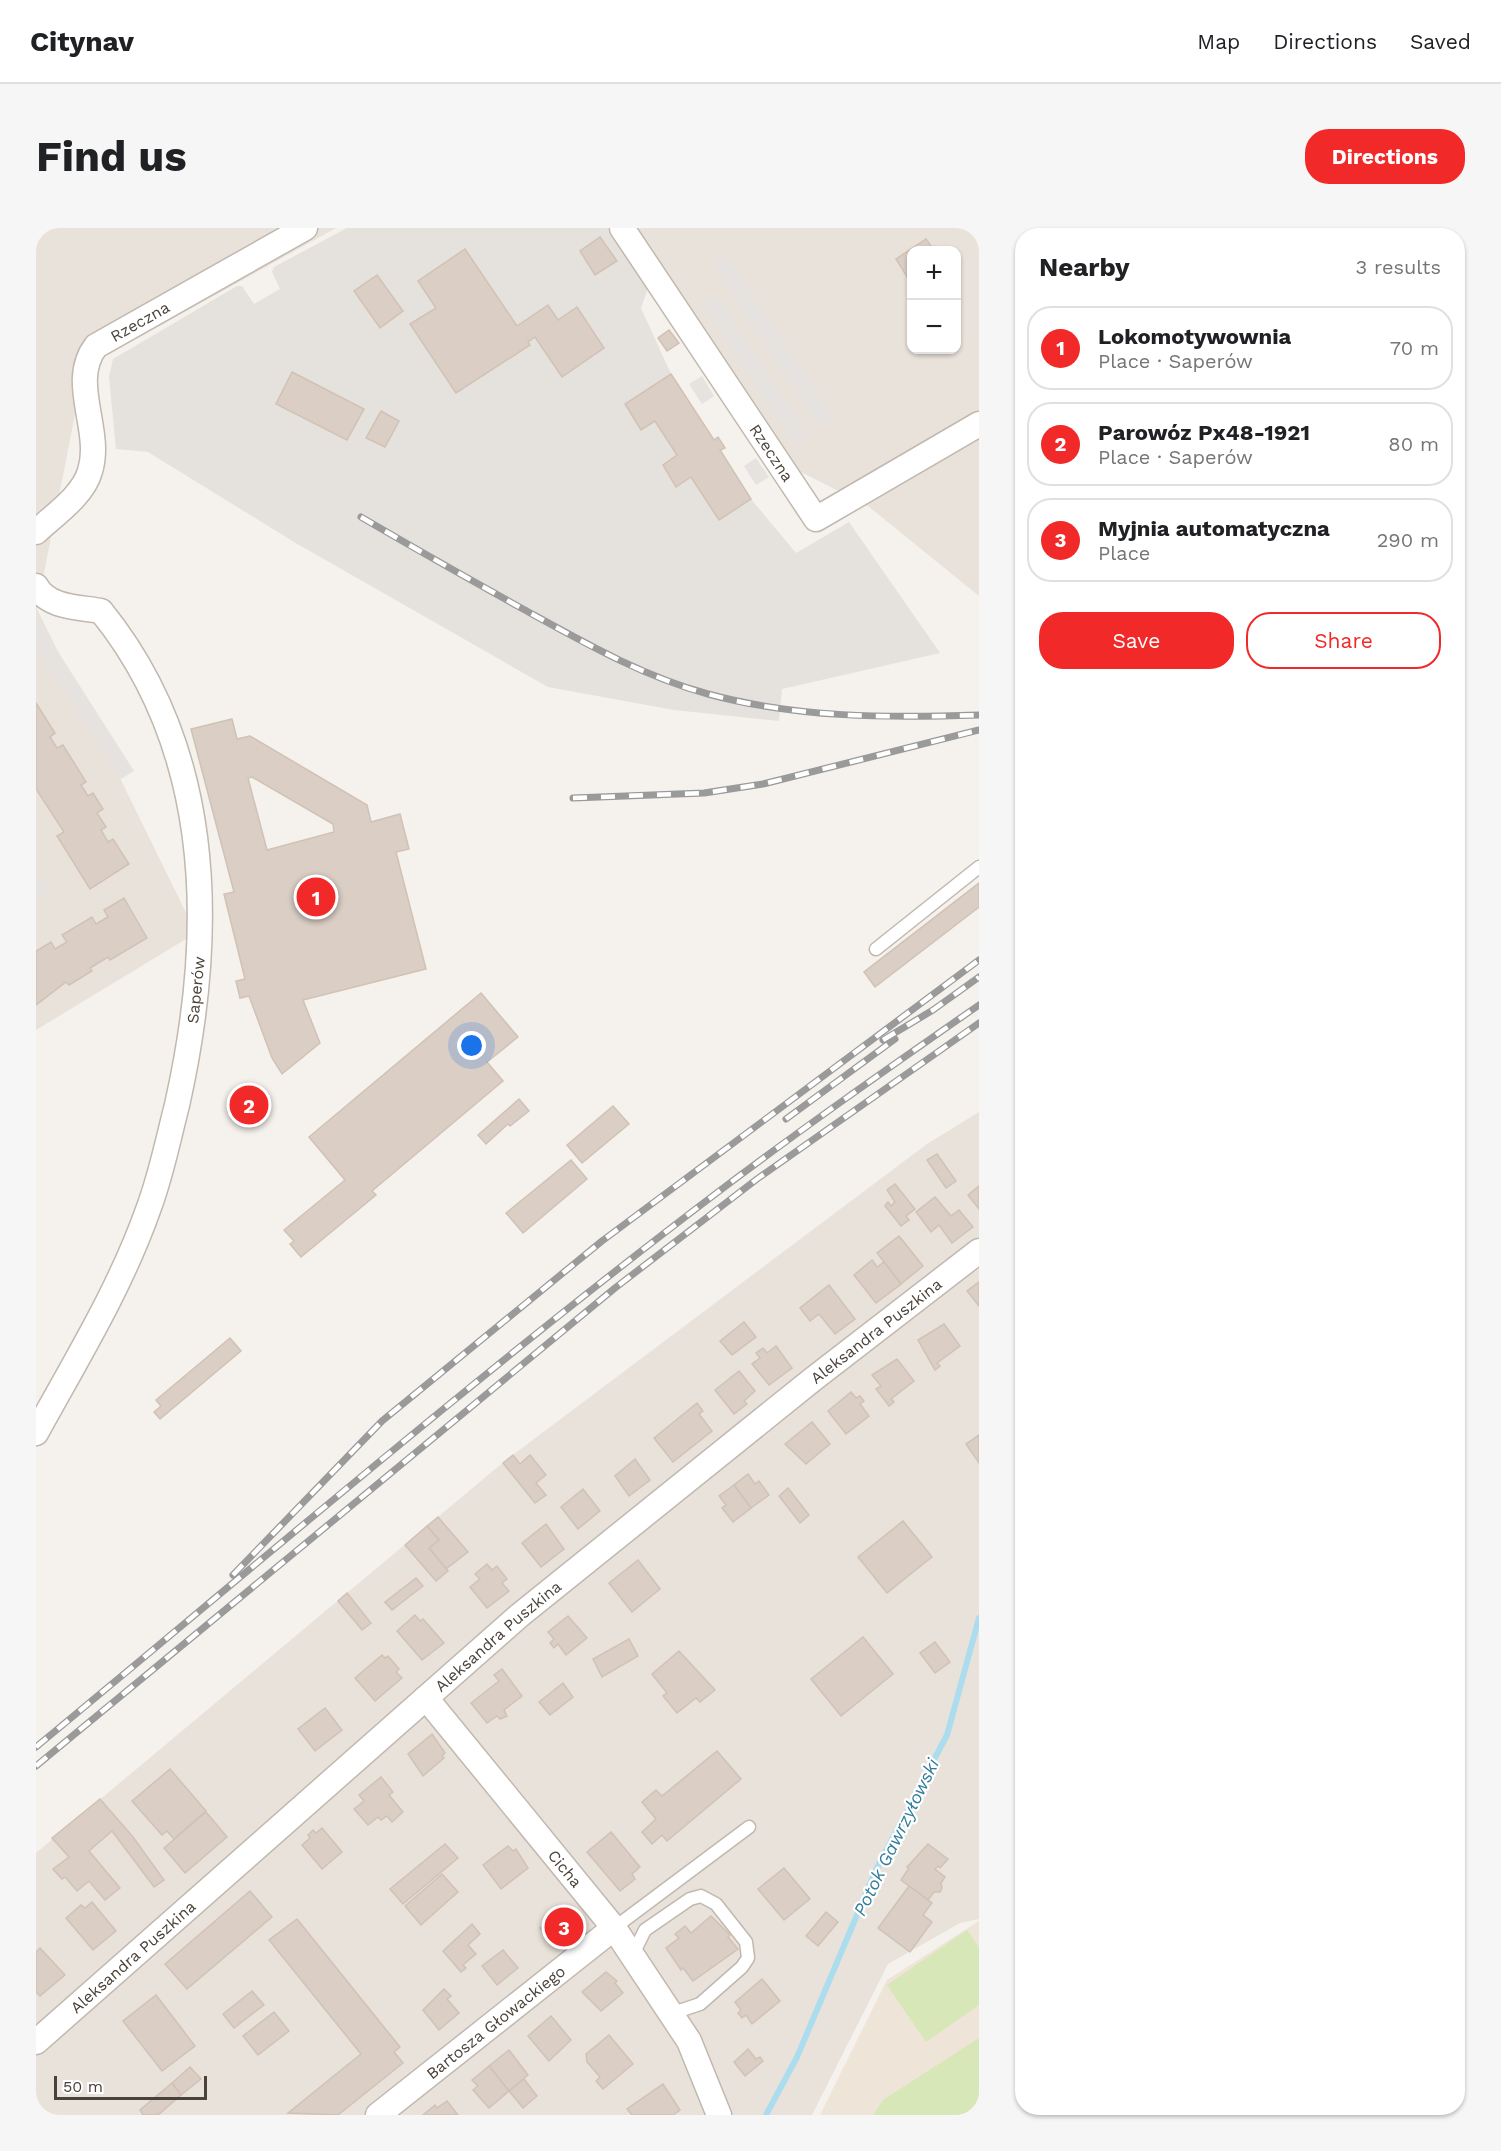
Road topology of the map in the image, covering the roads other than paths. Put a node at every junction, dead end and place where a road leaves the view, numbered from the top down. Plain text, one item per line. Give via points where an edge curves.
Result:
1 (305, 228) edge
2 (622, 228) edge
3 (979, 424) edge
4 (36, 532) edge
5 (36, 586) edge
6 (979, 867) edge
7 (876, 949) dead end
8 (979, 1251) edge
9 (36, 1433) edge
10 (426, 1698) junction
11 (749, 1827) dead end
12 (614, 1928) junction
13 (632, 1956) junction
14 (670, 2013) junction
15 (36, 2042) edge
16 (378, 2115) edge
17 (719, 2115) edge

1 - 4 street, Rzeczna via 96,346 86,362 85,376 93,450 91,470 84,485
2 - 3 street, Rzeczna via 816,519
5 - 9 street, Saperów via 54,603 101,611 156,697 168,726 190,816 198,866 201,944 190,1041 162,1170 120,1278
6 - 7 lane
8 - 10 street, Aleksandra Puszkina via 547,1593
10 - 12 street, Cicha
10 - 15 street, Aleksandra Puszkina
11 - 12 lane
12 - 13 street, Cicha
12 - 16 street, Bartosza Głowackiego
13 - 14 street, Cicha
13 - 14 lane via 645,1930 695,1897 716,1904 746,1942 748,1958 742,1967 700,2004
14 - 17 street, Cicha via 689,2041

